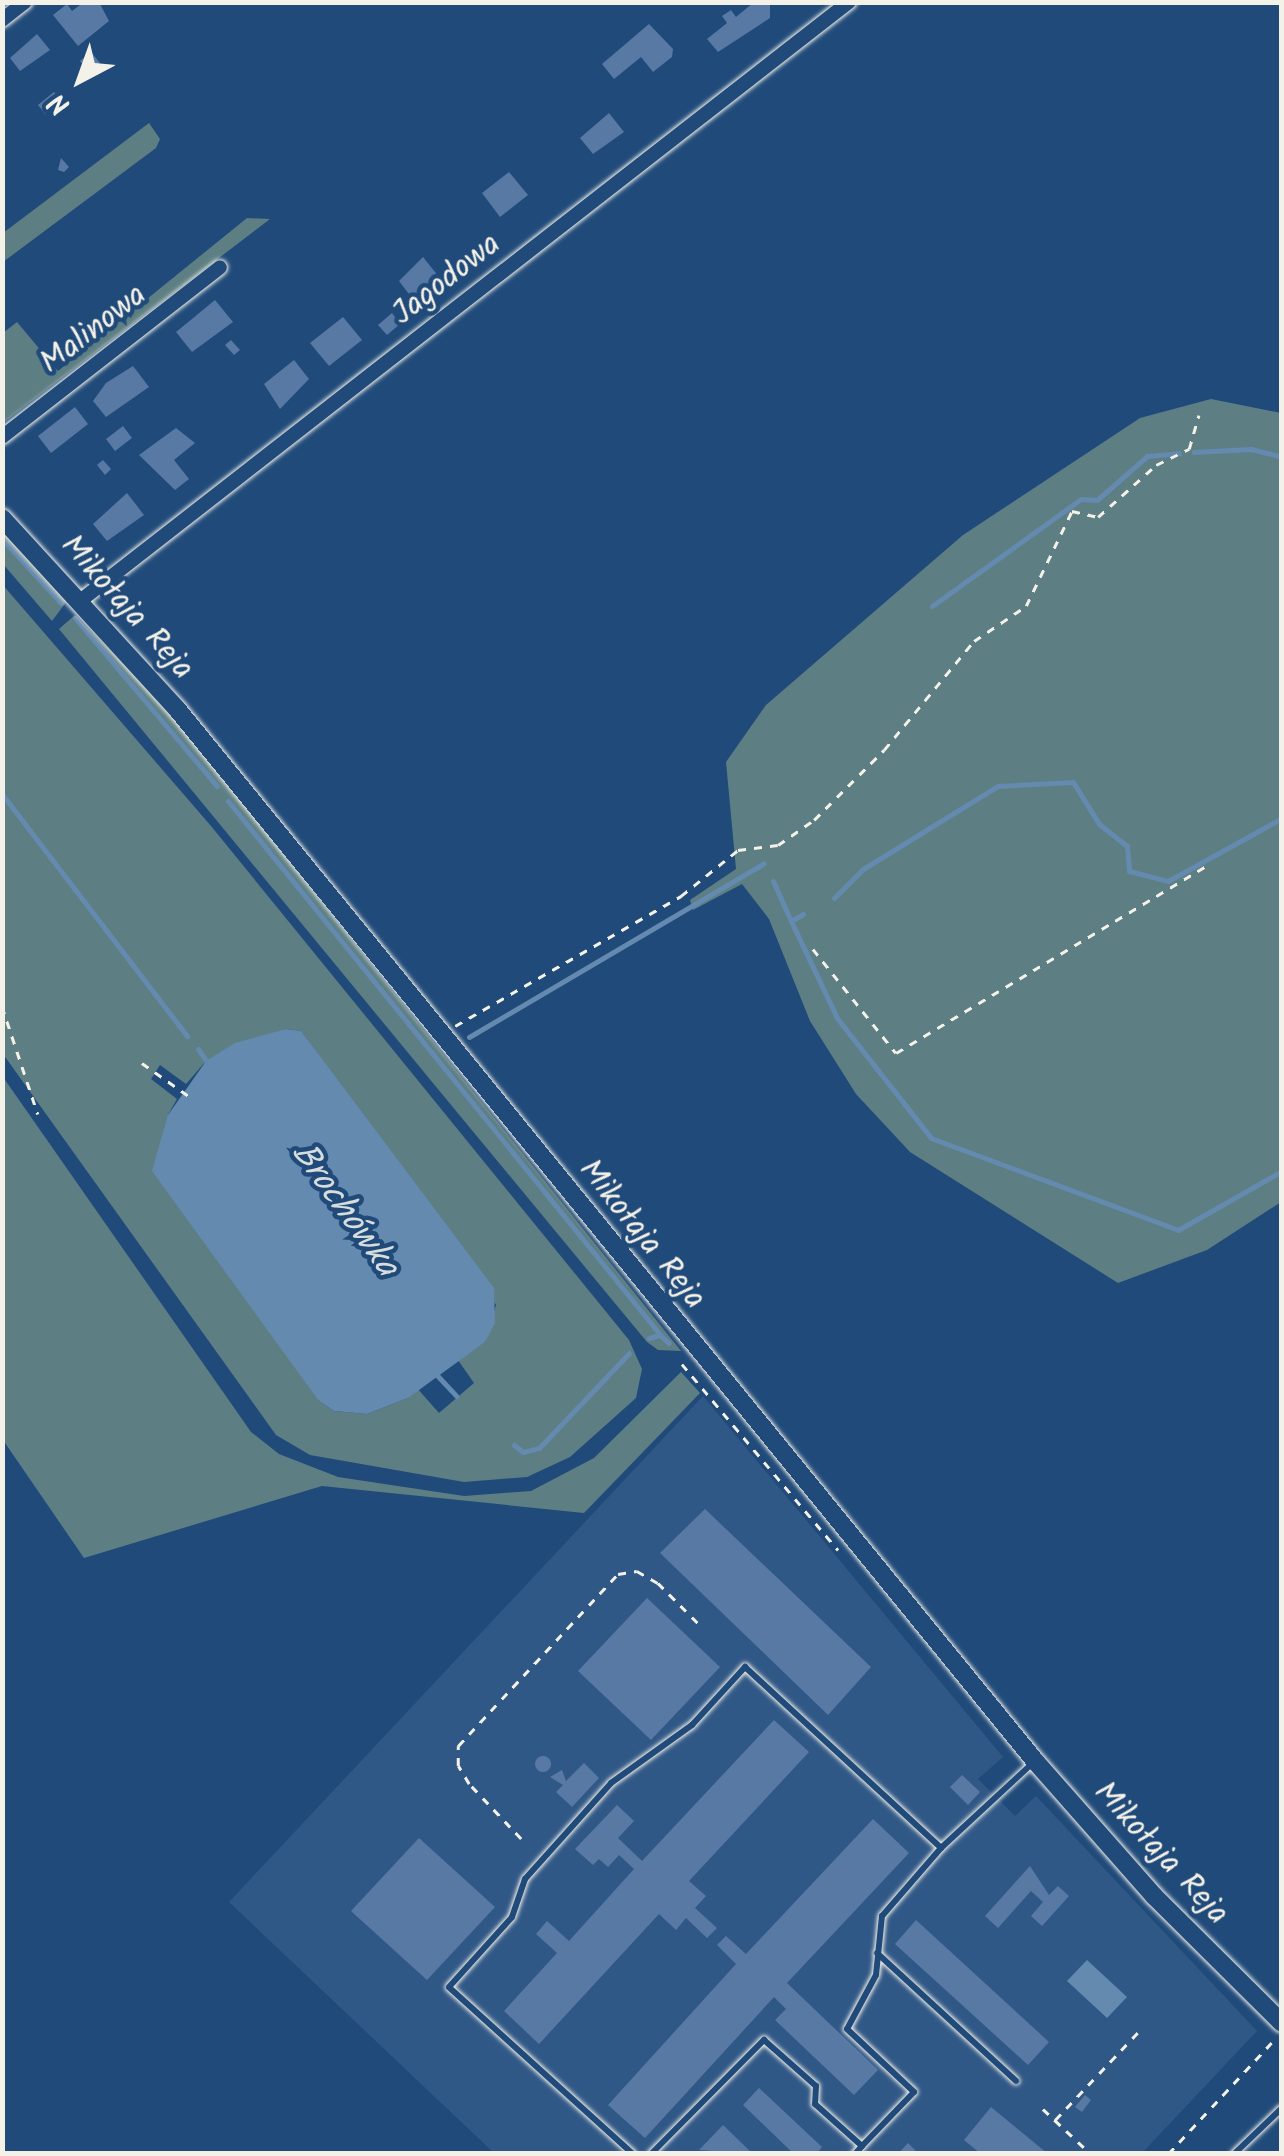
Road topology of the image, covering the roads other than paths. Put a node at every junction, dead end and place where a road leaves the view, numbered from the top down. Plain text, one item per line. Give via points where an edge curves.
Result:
1 (25, 2) edge
2 (849, 2) edge
3 (2, 20) edge
4 (220, 267) dead end
5 (2, 437) edge
6 (2, 518) edge
7 (80, 601) junction
8 (1035, 1762) junction
9 (941, 1848) junction
10 (877, 1953) junction
11 (1282, 2027) edge
12 (1016, 2080) dead end
13 (1282, 2108) edge
14 (660, 2144) junction
15 (862, 2146) junction
16 (633, 2154) edge
17 (650, 2154) edge
18 (670, 2154) edge
19 (855, 2154) edge
20 (1234, 2154) edge

1 - 3 street
2 - 7 street, Jagodowa
4 - 5 street, Malinowa
6 - 7 street, Mikołaja Reja
7 - 8 street, Mikołaja Reja
8 - 9 lane
8 - 11 street, Mikołaja Reja
9 - 10 lane via 882,1916
9 - 16 lane via 745,1667 692,1725 611,1783 525,1879 512,1917 448,1987
10 - 12 lane
10 - 15 lane via 869,1994 847,2029 914,2092
13 - 20 lane
14 - 15 lane via 764,2040 816,2086 816,2104
14 - 17 lane
14 - 18 lane
15 - 19 lane

